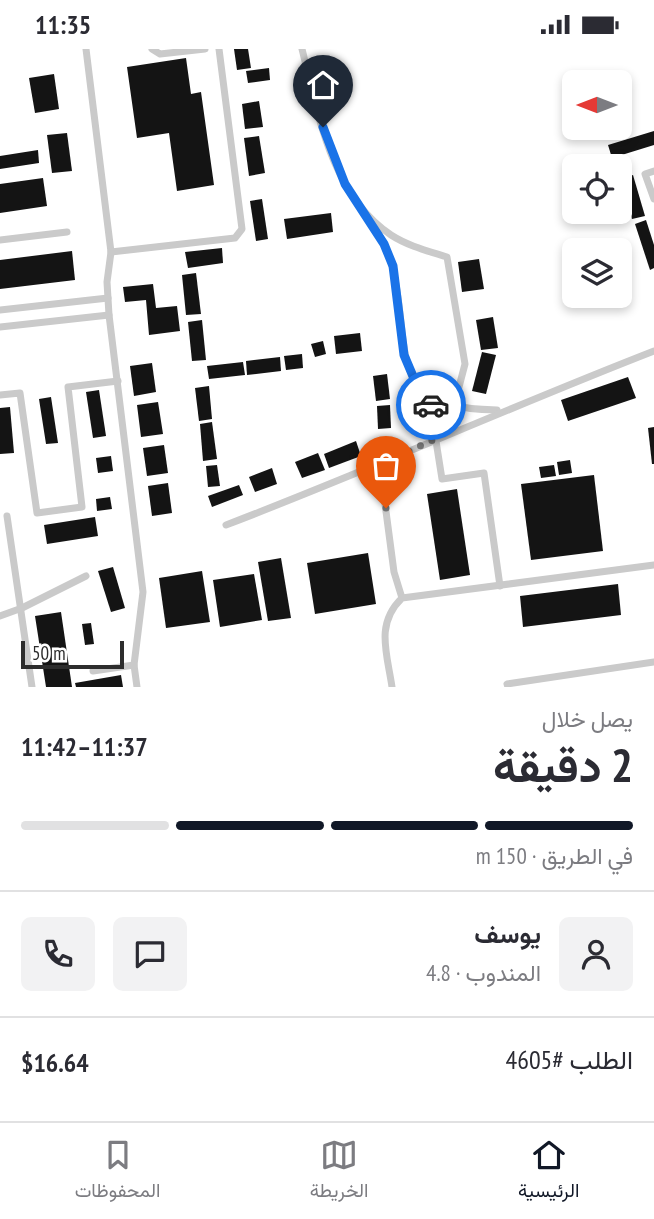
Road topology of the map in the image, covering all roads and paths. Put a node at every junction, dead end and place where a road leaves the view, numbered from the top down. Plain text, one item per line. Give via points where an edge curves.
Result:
1 (86, 49) edge
2 (152, 49) edge
3 (205, 49) edge
4 (219, 49) edge
5 (302, 49) edge
6 (654, 171) edge
7 (654, 199) edge
8 (370, 218) junction
9 (67, 232) dead end
10 (0, 240) edge
11 (111, 252) junction
12 (108, 298) junction
13 (0, 310) edge
14 (109, 315) junction
15 (0, 327) edge
16 (654, 351) edge
17 (118, 381) junction
18 (0, 395) edge
19 (429, 397) junction
20 (454, 406) junction
21 (501, 410) junction
22 (437, 438) junction
23 (380, 465) junction
24 (7, 516) dead end
25 (226, 525) dead end
26 (654, 565) edge
27 (86, 576) dead end
28 (500, 586) junction
29 (402, 597) junction
30 (22, 608) junction
31 (0, 616) edge
32 (654, 662) edge
33 (134, 665) junction
34 (93, 671) dead end
35 (32, 687) edge
36 (137, 687) edge
37 (392, 687) edge
38 (508, 687) edge

1 - 11 lane
2 - 3 lane via 160,54
4 - 11 lane via 242,229 235,238
5 - 8 lane via 330,153
6 - 7 lane via 645,174
8 - 19 lane via 393,266 404,355 415,381
8 - 20 lane via 401,240 447,257 465,364
9 - 10 lane
11 - 12 lane
12 - 13 lane
12 - 14 lane
14 - 15 lane
14 - 17 lane
16 - 21 lane
17 - 18 lane via 68,387 82,507 37,513 20,393
17 - 33 lane via 143,592
19 - 20 lane
19 - 22 lane
20 - 21 lane
21 - 22 lane
22 - 23 lane
22 - 28 lane via 442,479 484,473
23 - 25 lane
23 - 29 lane via 394,572
24 - 30 lane
26 - 28 lane
27 - 30 lane
28 - 29 lane
29 - 37 lane via 385,621
30 - 31 lane
30 - 35 lane
32 - 38 lane
33 - 34 lane
33 - 36 lane

